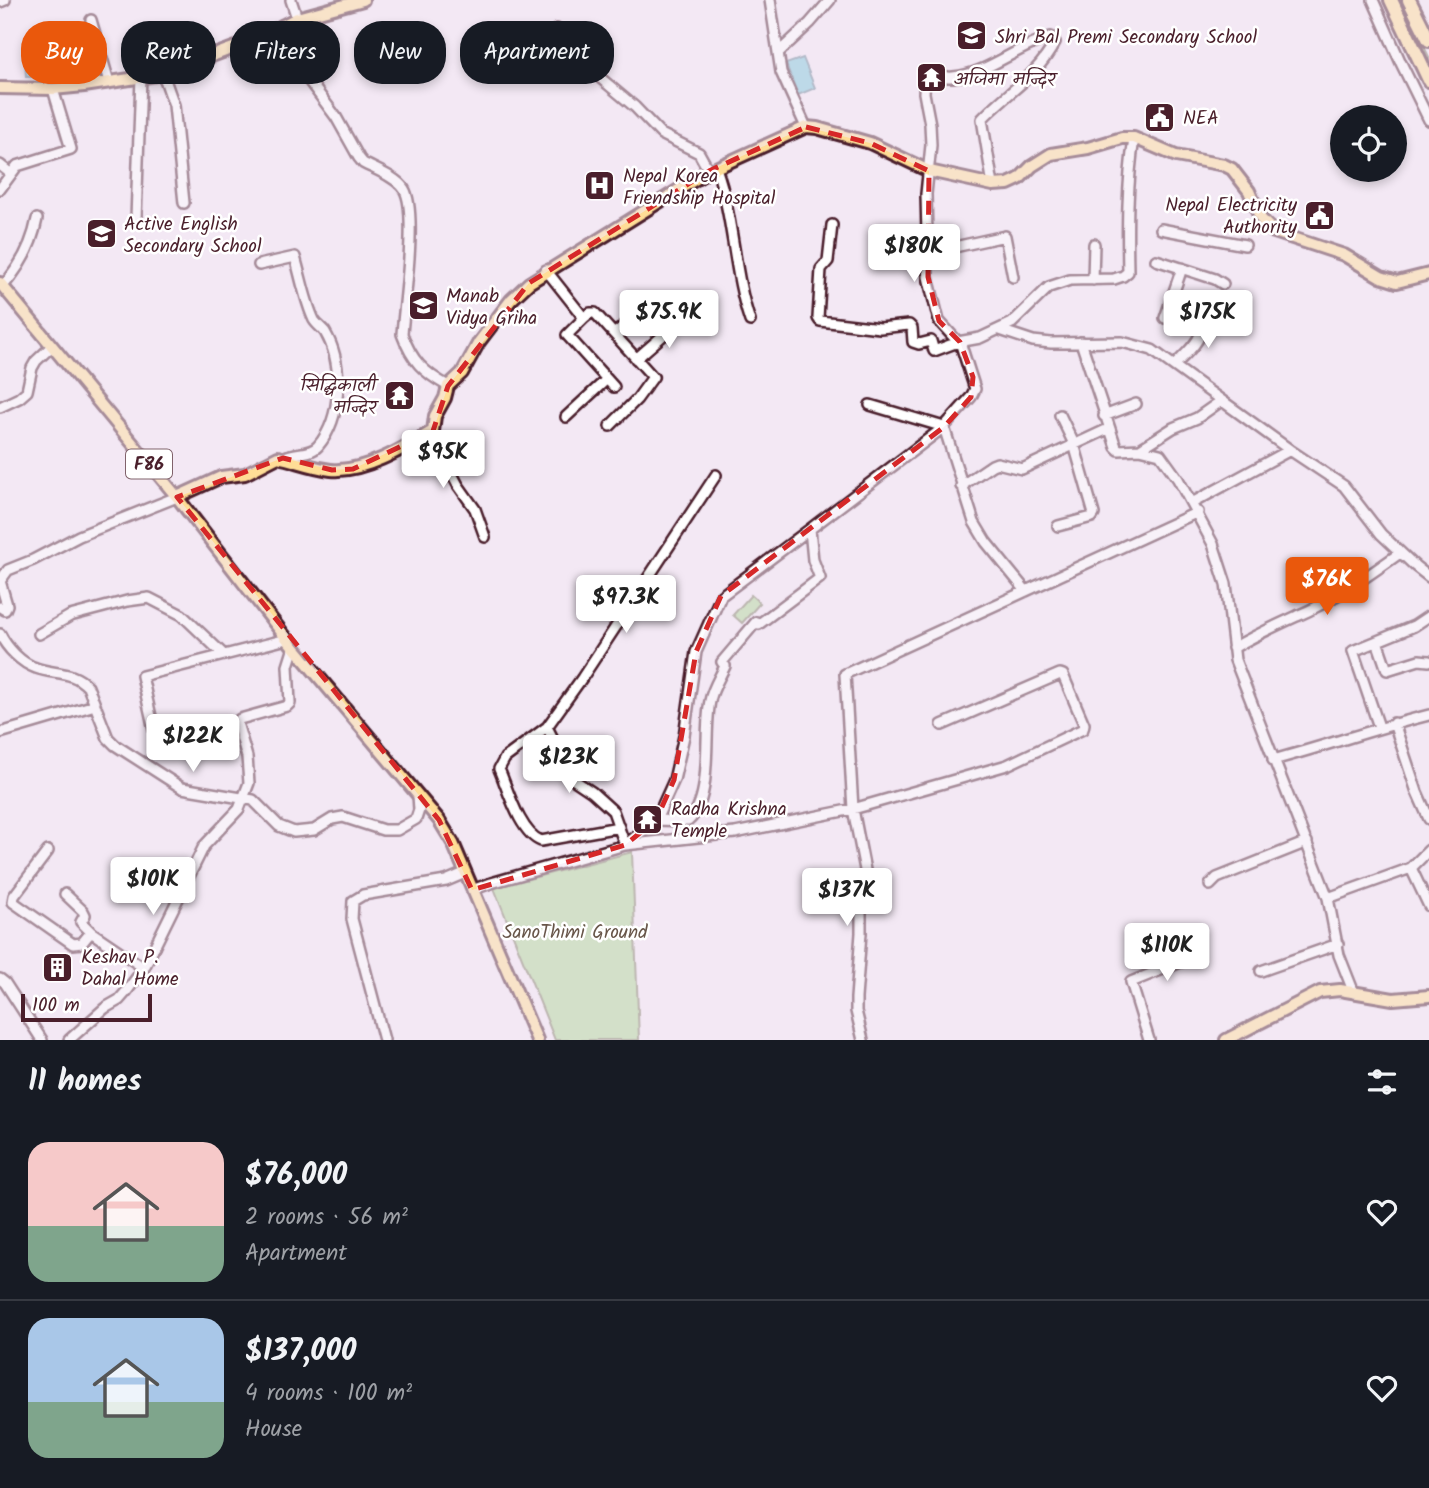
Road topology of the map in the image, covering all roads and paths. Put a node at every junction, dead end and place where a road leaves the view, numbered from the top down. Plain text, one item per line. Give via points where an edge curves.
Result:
1 (5, 0) edge
2 (291, 0) edge
3 (363, 0) edge
4 (771, 0) edge
5 (830, 0) edge
6 (1373, 0) edge
7 (1391, 0) edge
8 (1409, 0) edge
9 (0, 2) edge
10 (298, 18) junction
11 (90, 20) dead end
12 (291, 21) edge
13 (1429, 40) edge
14 (779, 52) junction
15 (121, 80) edge
16 (1429, 80) edge
17 (109, 82) junction
18 (141, 84) edge
19 (167, 84) edge
20 (311, 84) edge
21 (607, 84) edge
22 (0, 88) edge
23 (53, 89) junction
24 (1429, 120) edge
25 (806, 127) junction
26 (1134, 138) junction
27 (0, 165) edge
28 (713, 169) junction
29 (929, 171) junction
30 (10, 173) junction
31 (993, 185) junction
32 (0, 189) edge
33 (184, 203) dead end
34 (37, 219) dead end
35 (136, 219) dead end
36 (832, 225) dead end
37 (1161, 229) dead end
38 (1094, 244) dead end
39 (1245, 245) dead end
40 (927, 253) junction
41 (1156, 261) dead end
42 (259, 265) dead end
43 (1182, 268) junction
44 (545, 270) junction
45 (1429, 274) edge
46 (1013, 276) dead end
47 (1093, 280) junction
48 (1223, 284) dead end
49 (1, 285) edge
50 (645, 308) dead end
51 (1200, 311) dead end
52 (584, 318) junction
53 (683, 318) dead end
54 (1165, 318) dead end
55 (750, 321) dead end
56 (1000, 330) junction
57 (614, 334) junction
58 (959, 342) junction
59 (1081, 342) junction
60 (52, 345) junction
61 (636, 359) junction
62 (1175, 365) junction
63 (607, 379) junction
64 (448, 386) junction
65 (614, 387) dead end
66 (1222, 401) junction
67 (1136, 404) dead end
68 (870, 405) dead end
69 (0, 407) edge
70 (1060, 415) dead end
71 (1104, 416) junction
72 (566, 417) dead end
73 (610, 426) dead end
74 (944, 428) junction
75 (1108, 429) junction
76 (433, 431) junction
77 (1074, 444) junction
78 (1140, 449) junction
79 (1290, 450) junction
80 (283, 458) junction
81 (716, 475) dead end
82 (961, 486) junction
83 (177, 497) junction
84 (1192, 503) junction
85 (1198, 512) junction
86 (1058, 526) dead end
87 (810, 528) junction
88 (485, 537) dead end
89 (1400, 553) junction
90 (1429, 577) edge
91 (1026, 590) junction
92 (0, 607) edge
93 (1429, 617) edge
94 (0, 634) edge
95 (39, 634) dead end
96 (1377, 641) junction
97 (290, 643) junction
98 (1233, 648) junction
99 (224, 655) junction
100 (1429, 661) edge
101 (95, 705) junction
102 (1429, 715) edge
103 (1394, 723) junction
104 (942, 725) dead end
105 (547, 727) junction
106 (1379, 727) junction
107 (154, 730) dead end
108 (0, 733) edge
109 (1273, 760) junction
110 (418, 793) junction
111 (245, 797) junction
112 (853, 809) junction
113 (416, 819) junction
114 (1429, 819) edge
115 (439, 820) junction
116 (656, 820) junction
117 (619, 827) junction
118 (1307, 842) junction
119 (625, 845) junction
120 (1429, 850) edge
121 (48, 851) dead end
122 (1411, 868) junction
123 (465, 873) junction
124 (1210, 885) dead end
125 (472, 890) junction
126 (65, 894) dead end
127 (1328, 898) junction
128 (1429, 906) edge
129 (91, 932) junction
130 (1338, 944) junction
131 (1193, 957) dead end
132 (144, 968) junction
133 (1261, 971) dead end
134 (0, 979) edge
135 (1354, 993) junction
136 (1429, 996) edge
137 (42, 1040) edge
138 (69, 1040) edge
139 (384, 1040) edge
140 (537, 1040) edge
141 (863, 1040) edge
142 (1149, 1040) edge
143 (1226, 1040) edge

1 - 9 street
2 - 10 street
3 - 10 main road
4 - 14 street
5 - 14 street
6 - 24 street
7 - 16 highway
8 - 13 highway
10 - 12 main road
11 - 17 street
14 - 25 street via 784,83
15 - 17 main road
17 - 23 main road
18 - 35 street
19 - 33 street via 174,105
20 - 64 street via 363,163 405,190 410,214 402,334 424,373
21 - 28 street via 661,134 699,153
22 - 23 main road
23 - 30 street via 71,149 17,166
25 - 28 main road
25 - 29 main road via 870,143
26 - 31 main road via 1051,154 1019,179
26 - 45 main road via 1175,156 1232,169 1273,232 1344,255 1391,281
26 - 47 street via 1126,222 1128,272 1114,279
27 - 30 street
28 - 44 main road
28 - 55 street via 726,193
29 - 31 main road
29 - 31 street via 925,73 952,77 997,63 1020,48 1051,37 1055,42 1049,53 1028,79 982,119
29 - 40 street
30 - 32 street
34 - 49 street via 16,271
36 - 58 street via 828,261 821,269 820,321 880,328 909,325 914,342 931,341 934,351
37 - 39 street
38 - 47 street
40 - 46 street via 1005,236
40 - 58 street via 939,321
41 - 43 street
42 - 80 street via 295,257 314,321 325,333 338,374 335,408 318,446
43 - 48 street
43 - 54 street
44 - 52 street
44 - 64 main road via 511,300 462,373
47 - 56 street via 1070,280 1049,287
49 - 60 main road, F86
50 - 57 street
51 - 62 street via 1200,332
52 - 57 street via 595,313
52 - 63 street via 567,335
53 - 61 street
56 - 58 street
56 - 59 street via 1033,341
57 - 61 street
58 - 74 street via 975,389
59 - 62 street via 1122,342 1152,350
59 - 71 street
60 - 69 street via 36,360 27,391
60 - 83 main road, F86
61 - 73 street via 653,377
62 - 66 street
63 - 65 street
63 - 72 street
64 - 76 main road
66 - 78 street
66 - 79 street
67 - 71 street
68 - 74 street
70 - 77 street
71 - 75 street
74 - 82 street
74 - 87 street
75 - 77 street
75 - 78 street via 1119,450
76 - 80 main road via 353,468 332,470
76 - 88 street
77 - 82 street via 1022,469 992,465
77 - 86 street via 1094,514
78 - 84 street via 1154,451 1166,460
79 - 84 street
79 - 89 street via 1344,486
80 - 83 main road via 272,458 245,474 221,477
81 - 105 street
82 - 91 street via 974,522
83 - 92 street via 8,570 0,581 7,608
83 - 97 main road, F86
84 - 85 street
85 - 91 street
85 - 98 street via 1226,584
87 - 116 street via 721,596 696,652 674,780
87 - 116 street via 813,561 820,578 756,622 722,662 725,666 710,699 703,789 696,815 688,821
89 - 90 street
89 - 98 street via 1298,616
91 - 112 street via 845,674
93 - 96 street
94 - 101 street via 10,649 35,668 79,678
95 - 99 street via 70,616 149,598 182,615
96 - 100 street via 1387,670
96 - 106 street via 1353,651
97 - 99 street
97 - 110 main road, F86
97 - 111 street via 290,703 237,723 249,770
98 - 109 street
99 - 107 street via 142,676
101 - 108 street
101 - 111 street via 114,745 182,788
102 - 103 street
103 - 106 street
103 - 114 street
104 - 112 street via 1060,674 1084,724 1083,729 1007,765
105 - 117 street via 574,780 613,811
105 - 117 street via 505,758 499,769 531,838 541,841
106 - 109 street
109 - 118 street
110 - 113 street
110 - 115 main road, F86
111 - 113 street via 279,826 294,832 314,830 338,818 390,831
111 - 132 street via 204,846
112 - 119 street via 735,833
112 - 141 street via 864,870 856,998
113 - 115 street
115 - 123 main road, F86
116 - 119 street
117 - 119 street
118 - 124 street via 1217,878
118 - 127 street
119 - 125 street
120 - 122 street
121 - 129 street via 13,902 73,944 82,943
122 - 127 street
122 - 128 street
123 - 125 main road, F86
123 - 139 street via 446,881 363,895 351,906
125 - 140 main road, F86
126 - 129 street via 83,911 81,922
127 - 130 street
129 - 132 street
130 - 133 street
130 - 135 street
131 - 142 street via 1131,982
132 - 138 street via 119,1000
134 - 137 street
135 - 136 main road via 1394,999
135 - 143 main road via 1320,992

